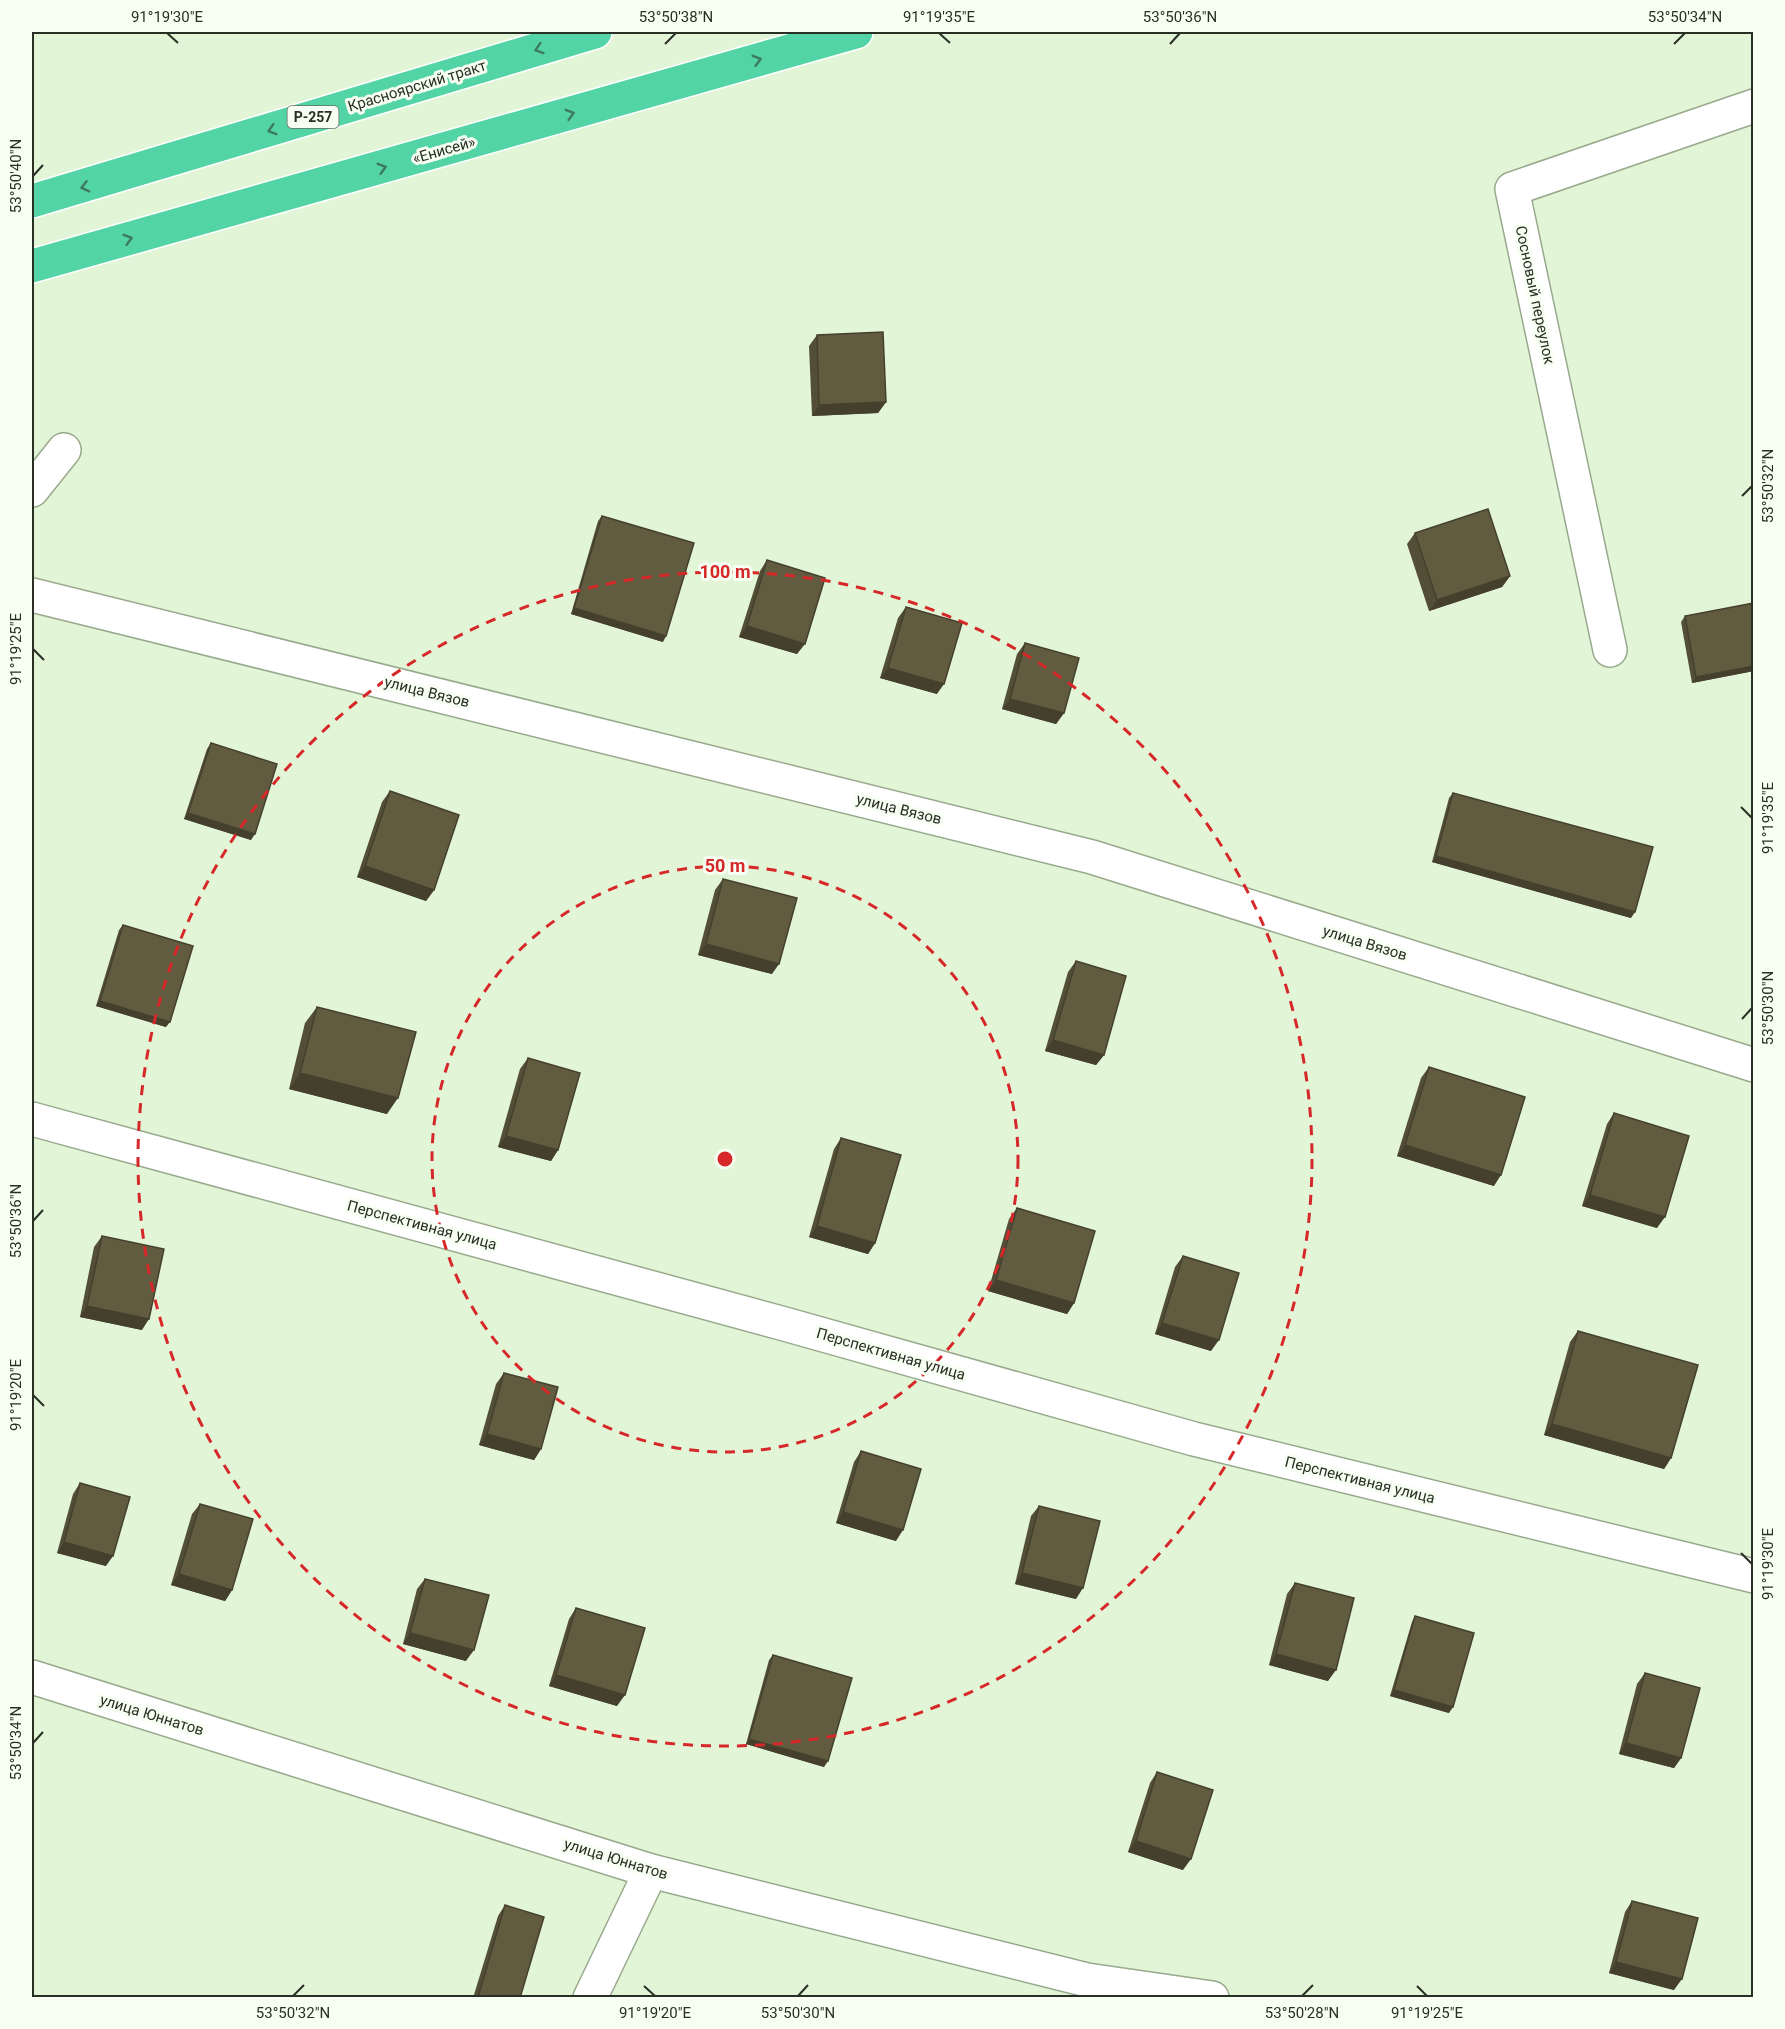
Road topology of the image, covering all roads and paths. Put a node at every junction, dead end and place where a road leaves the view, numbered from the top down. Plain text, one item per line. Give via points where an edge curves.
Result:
1 (595, 32) edge
2 (856, 32) edge
3 (1754, 106) edge
4 (32, 201) edge
5 (32, 266) edge
6 (64, 450) dead end
7 (32, 490) edge
8 (32, 595) edge
9 (1610, 650) dead end
10 (1754, 1065) edge
11 (32, 1119) edge
12 (1754, 1576) edge
13 (32, 1677) edge
14 (651, 1871) junction
15 (590, 1998) edge
16 (1212, 1998) edge

1 -> 4 highway, Красноярский тракт / Р-257
5 -> 2 highway, «Енисей»
3 - 9 street, Сосновый переулок via 1512,189
6 - 7 street
8 - 10 street, улица Вязов via 1092,856
11 - 12 street, Перспективная улица via 782,1323 1194,1440
13 - 14 street, улица Юннатов
14 - 15 street
14 - 16 street, улица Юннатов via 1087,1980

